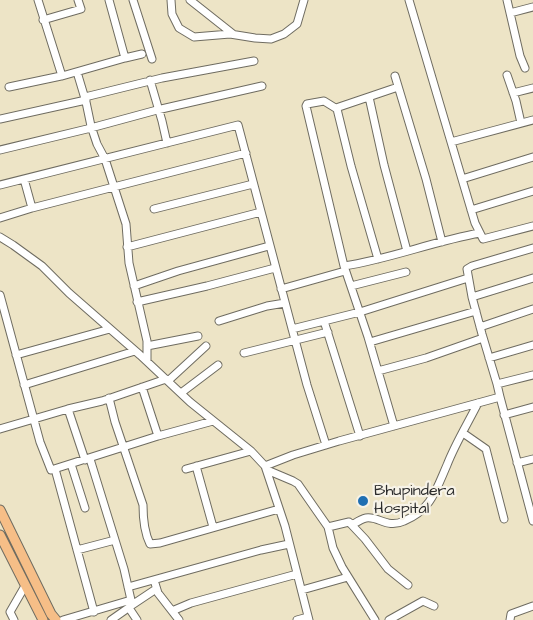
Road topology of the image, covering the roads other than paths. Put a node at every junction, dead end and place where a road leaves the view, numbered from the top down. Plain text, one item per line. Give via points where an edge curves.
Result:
1 (38, 0) edge
2 (78, 0) edge
3 (109, 0) edge
4 (133, 0) edge
5 (171, 0) edge
6 (190, 0) edge
7 (304, 0) edge
8 (408, 0) edge
9 (507, 0) edge
10 (533, 7) edge
11 (510, 13) junction
12 (43, 20) junction
13 (234, 35) junction
14 (142, 54) dead end
15 (125, 58) junction
16 (152, 60) dead end
17 (254, 61) dead end
18 (524, 68) dead end
19 (77, 72) junction
20 (507, 75) dead end
21 (61, 76) junction
22 (395, 76) dead end
23 (150, 80) junction
24 (262, 86) dead end
25 (8, 87) dead end
26 (398, 87) junction
27 (533, 88) edge
28 (513, 93) junction
29 (85, 98) junction
30 (369, 98) junction
31 (336, 108) junction
32 (157, 110) junction
33 (0, 119) edge
34 (533, 120) edge
35 (522, 123) junction
36 (91, 128) junction
37 (451, 142) junction
38 (167, 143) junction
39 (0, 150) edge
40 (246, 153) junction
41 (533, 157) edge
42 (105, 159) junction
43 (24, 179) junction
44 (462, 179) junction
45 (253, 184) junction
46 (0, 185) edge
47 (114, 186) junction
48 (533, 191) edge
49 (32, 208) junction
50 (154, 209) dead end
51 (471, 210) junction
52 (261, 212) junction
53 (0, 218) edge
54 (533, 226) edge
55 (480, 233) junction
56 (0, 237) edge
57 (442, 242) junction
58 (270, 246) junction
59 (127, 247) junction
60 (533, 248) edge
61 (407, 251) junction
62 (378, 259) junction
63 (276, 268) junction
64 (345, 268) junction
65 (406, 272) dead end
66 (468, 278) junction
67 (533, 278) edge
68 (134, 286) junction
69 (351, 286) junction
70 (281, 289) junction
71 (0, 295) edge
72 (472, 297) junction
73 (137, 302) junction
74 (285, 303) junction
75 (533, 309) edge
76 (476, 311) junction
77 (360, 312) junction
78 (219, 321) dead end
79 (324, 321) junction
80 (480, 327) junction
81 (110, 329) junction
82 (292, 329) junction
83 (328, 332) junction
84 (198, 336) dead end
85 (483, 338) junction
86 (296, 340) junction
87 (370, 342) junction
88 (533, 345) edge
89 (147, 346) junction
90 (206, 346) dead end
91 (135, 351) junction
92 (244, 353) dead end
93 (16, 356) junction
94 (489, 358) junction
95 (147, 361) junction
96 (218, 365) dead end
97 (378, 371) junction
98 (533, 376) edge
99 (167, 380) junction
100 (497, 384) junction
101 (24, 385) junction
102 (142, 386) junction
103 (181, 393) junction
104 (500, 397) junction
105 (109, 398) junction
106 (478, 403) junction
107 (533, 407) edge
108 (68, 409) junction
109 (504, 415) junction
110 (34, 418) junction
111 (213, 421) junction
112 (394, 426) junction
113 (0, 429) edge
114 (463, 433) junction
115 (158, 436) junction
116 (360, 436) junction
117 (326, 445) junction
118 (124, 448) junction
119 (251, 451) junction
120 (87, 459) junction
121 (533, 459) edge
122 (517, 463) junction
123 (71, 464) junction
124 (196, 466) junction
125 (266, 468) junction
126 (55, 469) junction
127 (186, 470) dead end
128 (85, 508) dead end
129 (279, 509) junction
130 (531, 509) edge
131 (0, 510) edge
132 (504, 519) dead end
133 (533, 522) edge
134 (352, 525) junction
135 (213, 527) junction
136 (328, 527) junction
137 (0, 536) edge
138 (115, 540) junction
139 (290, 544) junction
140 (77, 550) junction
141 (297, 574) junction
142 (348, 577) junction
143 (154, 580) junction
144 (408, 585) dead end
145 (25, 586) junction
146 (128, 587) junction
147 (156, 589) junction
148 (302, 590) junction
149 (131, 604) junction
150 (434, 606) dead end
151 (533, 606) edge
152 (172, 611) junction
153 (94, 612) junction
154 (308, 619) edge
155 (14, 620) edge
156 (43, 620) edge
157 (56, 620) edge
158 (63, 620) edge
159 (111, 620) edge
160 (137, 620) edge
161 (179, 620) edge
162 (297, 620) edge
163 (375, 620) edge
164 (389, 620) edge
165 (510, 620) edge

1 - 12 street
2 - 12 street via 81,9
3 - 15 street
4 - 16 street
5 - 13 street via 178,28 194,37
6 - 13 street
7 - 13 street via 297,24 284,34 270,38
8 - 37 street
9 - 11 street
10 - 11 street
11 - 18 street
12 - 21 street
14 - 15 street
15 - 19 street
17 - 23 street
19 - 21 street
19 - 29 street
20 - 28 street
21 - 25 street
22 - 26 street
23 - 29 street
23 - 32 street
24 - 32 street
26 - 30 street
26 - 57 street
27 - 28 street
28 - 35 street
29 - 33 street
29 - 36 street
30 - 31 street
30 - 61 street
31 - 62 street
31 - 64 street via 320,101 306,106
32 - 36 street
32 - 38 street
34 - 35 street
35 - 37 street
36 - 39 street
36 - 42 street
37 - 44 street
38 - 40 street via 237,125
38 - 42 street
40 - 45 street
40 - 47 street
41 - 44 street
42 - 43 street
42 - 47 street
43 - 46 street
43 - 49 street
44 - 51 street
45 - 50 street
45 - 52 street
47 - 49 street
47 - 59 street via 126,224
48 - 51 street
49 - 53 street
51 - 55 street
52 - 58 street
52 - 59 street
54 - 55 street via 486,240
55 - 57 street
56 - 81 street via 42,266
57 - 61 street
58 - 63 street
58 - 68 street
59 - 68 street
60 - 66 street via 469,267
61 - 62 street
62 - 64 street
63 - 70 street
63 - 73 street
64 - 69 street
64 - 70 street
65 - 69 street
66 - 72 street
66 - 77 street
67 - 72 street
68 - 73 street
69 - 77 street
70 - 74 street
71 - 93 street
72 - 76 street
73 - 89 street
74 - 78 street
74 - 82 street
75 - 80 street
76 - 80 street
76 - 87 street
77 - 79 street
77 - 87 street
79 - 82 street
79 - 83 street
80 - 85 street
81 - 91 street
81 - 93 street
82 - 86 street
83 - 86 street
83 - 116 street
84 - 89 street
85 - 94 street
85 - 97 street
86 - 92 street
86 - 117 street
87 - 97 street
88 - 94 street
89 - 95 street
90 - 99 street
91 - 95 street
91 - 101 street
93 - 101 street
94 - 100 street
95 - 99 street
96 - 103 street
97 - 112 street
98 - 100 street
99 - 102 street
99 - 103 street
100 - 104 street
101 - 110 street
102 - 105 street
102 - 115 street
103 - 111 street
104 - 106 street
104 - 109 street
105 - 108 street
105 - 118 street
106 - 112 street
106 - 114 street
107 - 109 street
108 - 110 street
108 - 120 street
109 - 122 street
110 - 113 street
110 - 126 street via 49,466 51,470
111 - 115 street
111 - 119 street
112 - 116 street
114 - 132 street via 486,449
114 - 134 street via 438,488 420,510 395,524 371,518
115 - 118 street
116 - 117 street
117 - 125 street
118 - 120 street
118 - 135 street via 143,505 146,537 150,544
119 - 124 street
119 - 125 street
120 - 123 street
120 - 138 street
121 - 122 street
122 - 130 street
123 - 126 street
123 - 128 street
124 - 127 street
124 - 135 street
125 - 129 street
125 - 136 street via 294,480
126 - 140 street
129 - 135 street
129 - 139 street
130 - 133 street
131 - 157 main road
134 - 136 street via 346,522
134 - 144 street via 388,569
136 - 142 street via 335,554
137 - 145 main road
138 - 140 street
138 - 146 street
139 - 141 street
139 - 143 street
140 - 153 street
141 - 148 street
141 - 152 street
142 - 148 street
142 - 163 street
143 - 146 street
143 - 147 street
145 - 155 street via 10,612
145 - 156 main road
146 - 149 street
147 - 149 street
147 - 152 street
148 - 154 street
149 - 153 street
149 - 159 street
149 - 160 street
150 - 164 street via 423,601
151 - 165 street via 511,614
152 - 161 street
153 - 158 street
154 - 162 street

